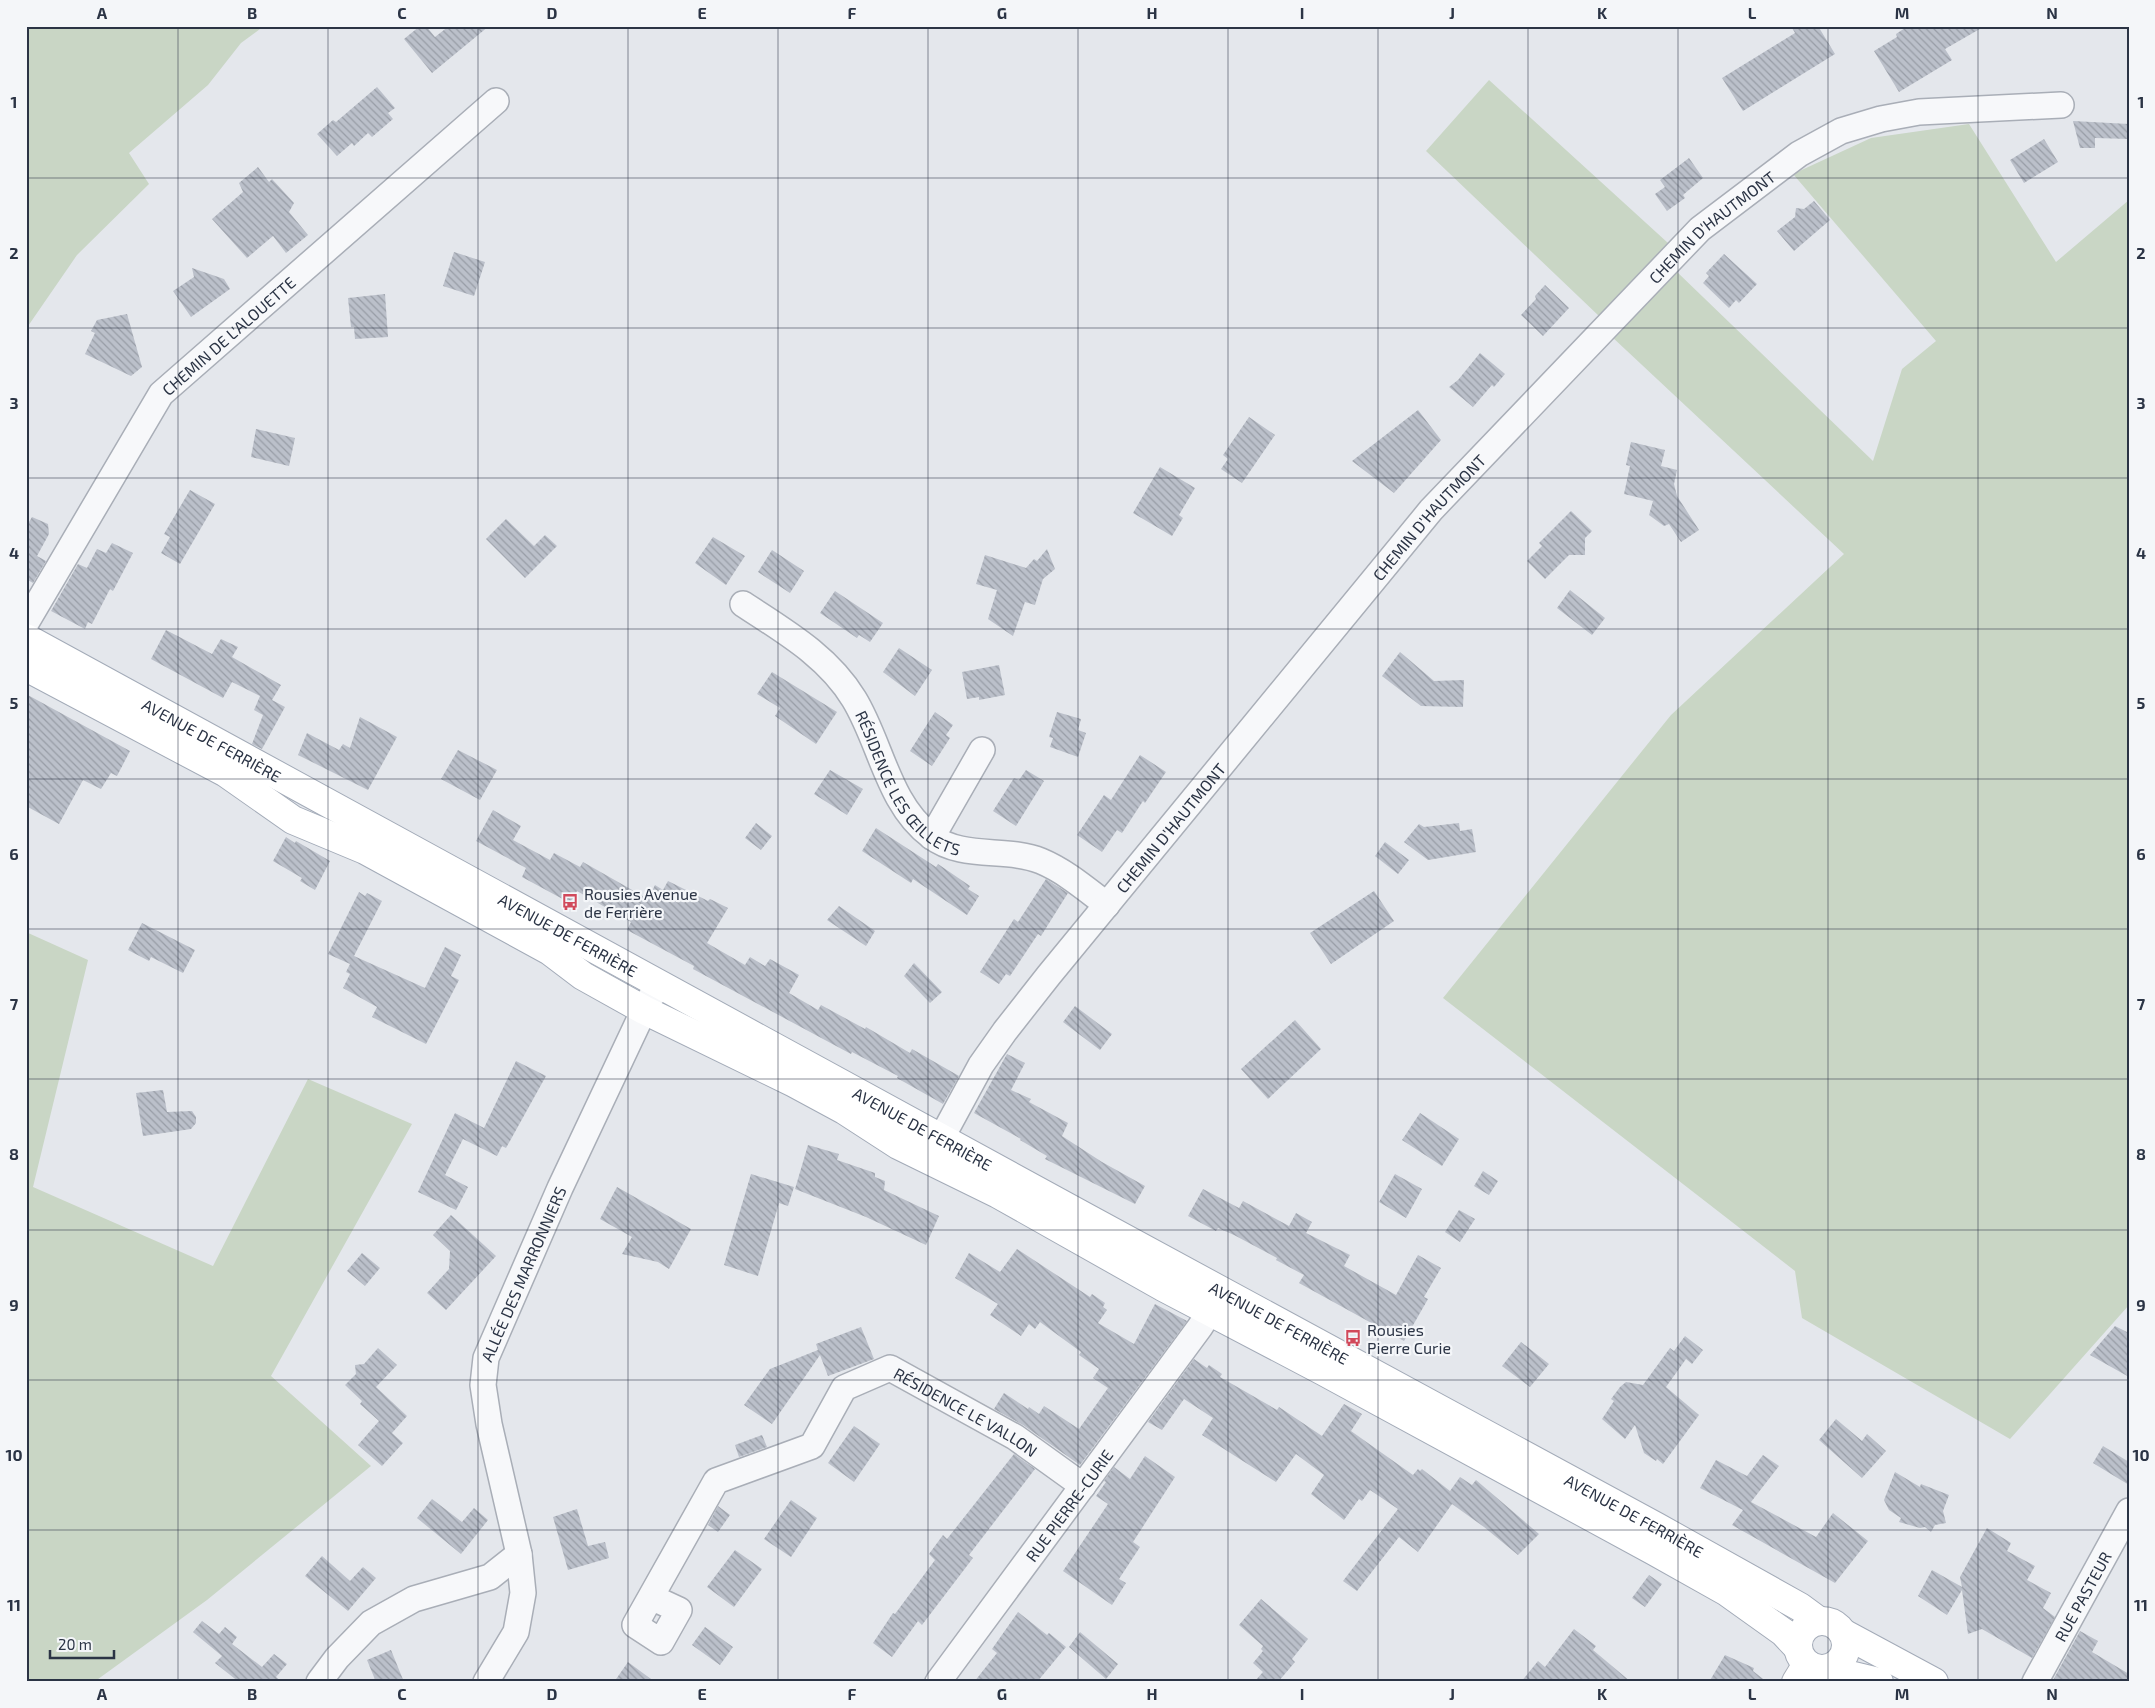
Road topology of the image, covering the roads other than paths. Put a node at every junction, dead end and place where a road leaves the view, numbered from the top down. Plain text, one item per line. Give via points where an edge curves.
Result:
1 (496, 101) dead end
2 (2062, 105) dead end
3 (743, 604) dead end
4 (26, 624) edge
5 (26, 638) edge
6 (26, 667) edge
7 (982, 750) dead end
8 (932, 837) junction
9 (1107, 905) junction
10 (652, 1000) junction
11 (942, 1137) junction
12 (912, 1152) junction
13 (954, 1173) junction
14 (1211, 1310) junction
15 (1083, 1486) junction
16 (2129, 1511) edge
17 (520, 1554) junction
18 (651, 1597) dead end
19 (1819, 1621) junction
20 (1843, 1633) junction
21 (1807, 1666) edge
22 (319, 1682) edge
23 (486, 1682) edge
24 (938, 1682) edge
25 (1879, 1682) edge
26 (1934, 1682) edge
27 (2036, 1682) edge

1 - 4 street, CHEMIN DE L'ALOUETTE via 161,394
2 - 9 street, CHEMIN D'HAUTMONT via 1919,112 1881,119 1841,132 1799,154 1700,229 1431,510
3 - 8 street, RÉSIDENCE LES ŒILLETS via 808,648 836,674 855,699 900,799 916,822
5 - 10 main road, AVENUE DE FERRIÈRE via 639,973
6 - 10 main road, AVENUE DE FERRIÈRE via 226,773 293,820 365,850 550,951 583,976
7 - 8 street
8 - 9 street, RÉSIDENCE LES ŒILLETS via 952,846 1040,860
9 - 11 street, CHEMIN D'HAUTMONT via 1005,1031 981,1065
10 - 11 main road, AVENUE DE FERRIÈRE
10 - 12 main road, AVENUE DE FERRIÈRE
10 - 17 street, ALLÉE DES MARRONNIERS via 560,1188 486,1358 483,1384 489,1424
11 - 12 street via 927,1149
11 - 13 street via 945,1161
11 - 14 main road, AVENUE DE FERRIÈRE
12 - 13 main road, AVENUE DE FERRIÈRE
13 - 14 main road, AVENUE DE FERRIÈRE
14 - 15 street, RUE PIERRE-CURIE
14 - 19 main road, AVENUE DE FERRIÈRE via 1657,1527 1800,1607
14 - 21 main road, AVENUE DE FERRIÈRE via 1727,1592 1783,1632
15 - 18 street, RÉSIDENCE LE VALLON via 1015,1437 890,1368 844,1388 812,1446 716,1481
15 - 24 street, RUE PIERRE-CURIE
16 - 27 street, RUE PASTEUR
17 - 22 street via 490,1577 414,1599 371,1623
17 - 23 street, ALLÉE DES MARRONNIERS via 523,1593 516,1632
19 - 20 main road via 1833,1623
19 - 21 main road via 1806,1627 1798,1640
20 - 21 main road via 1846,1642 1844,1657 1833,1667
20 - 26 main road
21 - 25 main road

